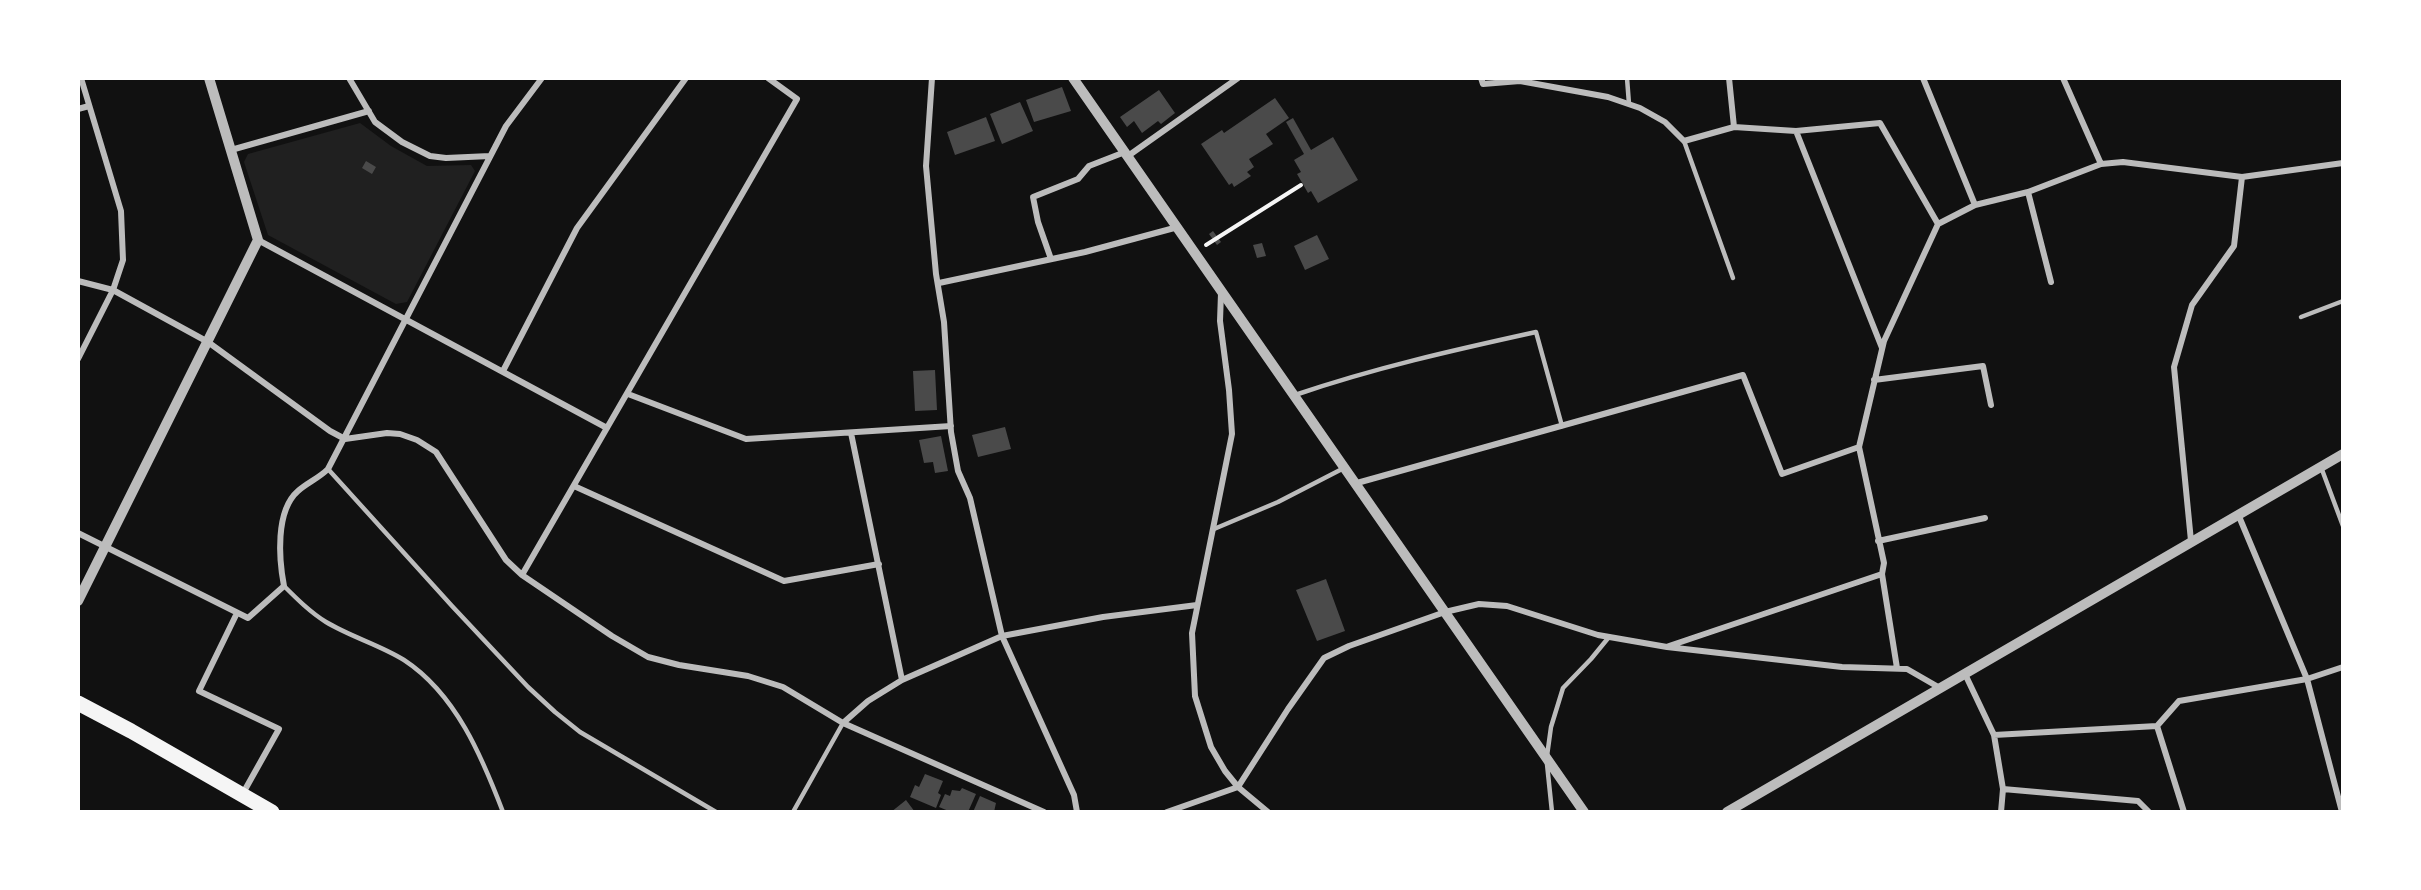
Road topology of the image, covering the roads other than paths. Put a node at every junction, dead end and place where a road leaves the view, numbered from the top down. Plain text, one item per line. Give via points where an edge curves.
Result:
1 (81, 78) edge
2 (209, 78) edge
3 (349, 78) edge
4 (542, 78) edge
5 (686, 78) edge
6 (768, 78) edge
7 (932, 78) edge
8 (1073, 78) edge
9 (1238, 78) edge
10 (1481, 78) edge
11 (1627, 78) edge
12 (1729, 78) edge
13 (1923, 78) edge
14 (2063, 78) edge
15 (1629, 104) junction
16 (89, 106) junction
17 (78, 109) edge
18 (369, 111) junction
19 (1734, 127) junction
20 (1796, 131) junction
21 (1684, 141) junction
22 (231, 150) junction
23 (1127, 154) junction
24 (490, 156) junction
25 (2343, 163) edge
26 (2101, 164) junction
27 (2242, 177) junction
28 (2028, 192) junction
29 (1975, 205) junction
30 (1938, 224) junction
31 (1178, 226) junction
32 (258, 240) junction
33 (1051, 260) junction
34 (1733, 278) dead end
35 (78, 281) edge
36 (2051, 282) dead end
37 (939, 283) junction
38 (1221, 288) junction
39 (113, 290) junction
40 (2343, 301) edge
41 (2301, 317) dead end
42 (407, 320) junction
43 (208, 342) junction
44 (1882, 348) junction
45 (78, 359) edge
46 (503, 371) junction
47 (1874, 380) junction
48 (628, 394) junction
49 (1295, 395) junction
50 (1990, 405) dead end
51 (951, 426) junction
52 (1562, 426) junction
53 (607, 428) junction
54 (851, 433) junction
55 (345, 439) junction
56 (1859, 447) junction
57 (2343, 454) edge
58 (2321, 467) junction
59 (1346, 468) junction
60 (328, 470) junction
61 (1357, 483) junction
62 (574, 486) junction
63 (2238, 514) junction
64 (1985, 518) dead end
65 (2343, 526) edge
66 (1214, 529) junction
67 (78, 533) edge
68 (1878, 541) junction
69 (2191, 541) junction
70 (105, 547) junction
71 (879, 564) junction
72 (1882, 574) junction
73 (522, 575) junction
74 (284, 586) junction
75 (78, 601) edge
76 (1197, 605) junction
77 (1445, 612) junction
78 (237, 613) junction
79 (1002, 636) junction
80 (1609, 637) junction
81 (1667, 647) junction
82 (2343, 667) edge
83 (1897, 668) junction
84 (1965, 674) junction
85 (2307, 679) junction
86 (902, 680) junction
87 (1940, 688) junction
88 (78, 703) edge
89 (843, 723) junction
90 (2157, 726) junction
91 (1994, 735) junction
92 (1547, 758) junction
93 (1238, 787) junction
94 (2003, 789) junction
95 (242, 795) junction
96 (272, 812) edge
97 (503, 812) edge
98 (716, 812) edge
99 (793, 812) edge
100 (1044, 812) edge
101 (1077, 812) edge
102 (1167, 812) edge
103 (1268, 812) edge
104 (1552, 812) edge
105 (1584, 812) edge
106 (1732, 812) edge
107 (2001, 812) edge
108 (2149, 812) edge
109 (2184, 812) edge
110 (2342, 812) edge

1 - 16 street
2 - 22 street
3 - 18 street
4 - 24 street via 506,126
5 - 46 street via 577,228
6 - 48 street via 797,99
7 - 37 street via 926,165
8 - 23 street
9 - 23 street
10 - 15 street via 1483,84 1520,81
11 - 15 lane
12 - 19 street
13 - 29 street
14 - 26 street
15 - 21 street via 1665,122
16 - 17 street
16 - 39 street via 121,211 123,260
18 - 22 street
18 - 24 street via 375,122 402,142 430,156
19 - 20 street
19 - 21 street
20 - 30 street via 1880,123
20 - 44 street
21 - 34 lane
22 - 32 street
23 - 31 street
23 - 33 street via 1089,166 1078,179 1033,197
24 - 42 street
25 - 27 street
26 - 27 street via 2123,162
26 - 28 street
27 - 69 street via 2234,246 2192,306 2174,366
28 - 29 street
28 - 36 street
29 - 30 street
30 - 44 street
31 - 33 street
31 - 38 street
32 - 42 street
32 - 43 street
33 - 37 street
35 - 39 street
37 - 51 street
38 - 49 street
38 - 66 street via 1220,321 1232,434
39 - 43 street
39 - 45 street
40 - 41 lane
42 - 46 street
42 - 55 street
43 - 55 street
43 - 70 street
44 - 47 street
46 - 53 street
47 - 50 street via 1983,366
47 - 56 street
48 - 53 street
48 - 54 street via 746,439
49 - 52 lane via 1397,363 1536,332
49 - 59 street
51 - 54 street
51 - 79 street via 958,471 970,498
52 - 56 street via 1743,375 1782,474
52 - 61 street
53 - 62 street
54 - 71 street
55 - 60 street
55 - 73 street via 400,434 436,453 506,560
56 - 68 street
57 - 58 street
58 - 63 street
58 - 65 lane
59 - 61 street
59 - 66 lane
60 - 74 street via 297,492 290,502 279,548
60 - 98 lane via 555,712 580,732
61 - 77 street
62 - 71 street via 784,581
62 - 73 street
63 - 69 street
63 - 85 street
64 - 68 street
66 - 76 street
67 - 70 street
68 - 72 street via 1884,563
69 - 84 street
70 - 75 street
70 - 78 street
71 - 86 street
72 - 81 street
72 - 83 street
73 - 89 street via 648,657 748,676 783,687
74 - 78 street via 248,618
74 - 97 lane via 311,612 405,661 437,690 462,722
76 - 79 street
76 - 93 street via 1192,633 1195,696 1211,747
77 - 80 street via 1479,604 1507,606
77 - 92 street
77 - 93 street via 1324,658
78 - 95 street via 199,690 279,729
79 - 86 street
79 - 101 street via 1074,795
80 - 81 street
80 - 92 lane via 1563,688 1551,727
81 - 83 street via 1842,667
82 - 85 street
83 - 87 street
84 - 87 street
84 - 91 street
85 - 90 street via 2179,700
85 - 110 street
86 - 89 street via 868,701
87 - 106 street
88 - 95 main road
89 - 99 lane
89 - 100 street
90 - 91 street
90 - 109 street
91 - 94 street
92 - 104 lane
92 - 105 street
93 - 102 street
93 - 103 street
94 - 107 street
94 - 108 street via 2138,801
95 - 96 main road

